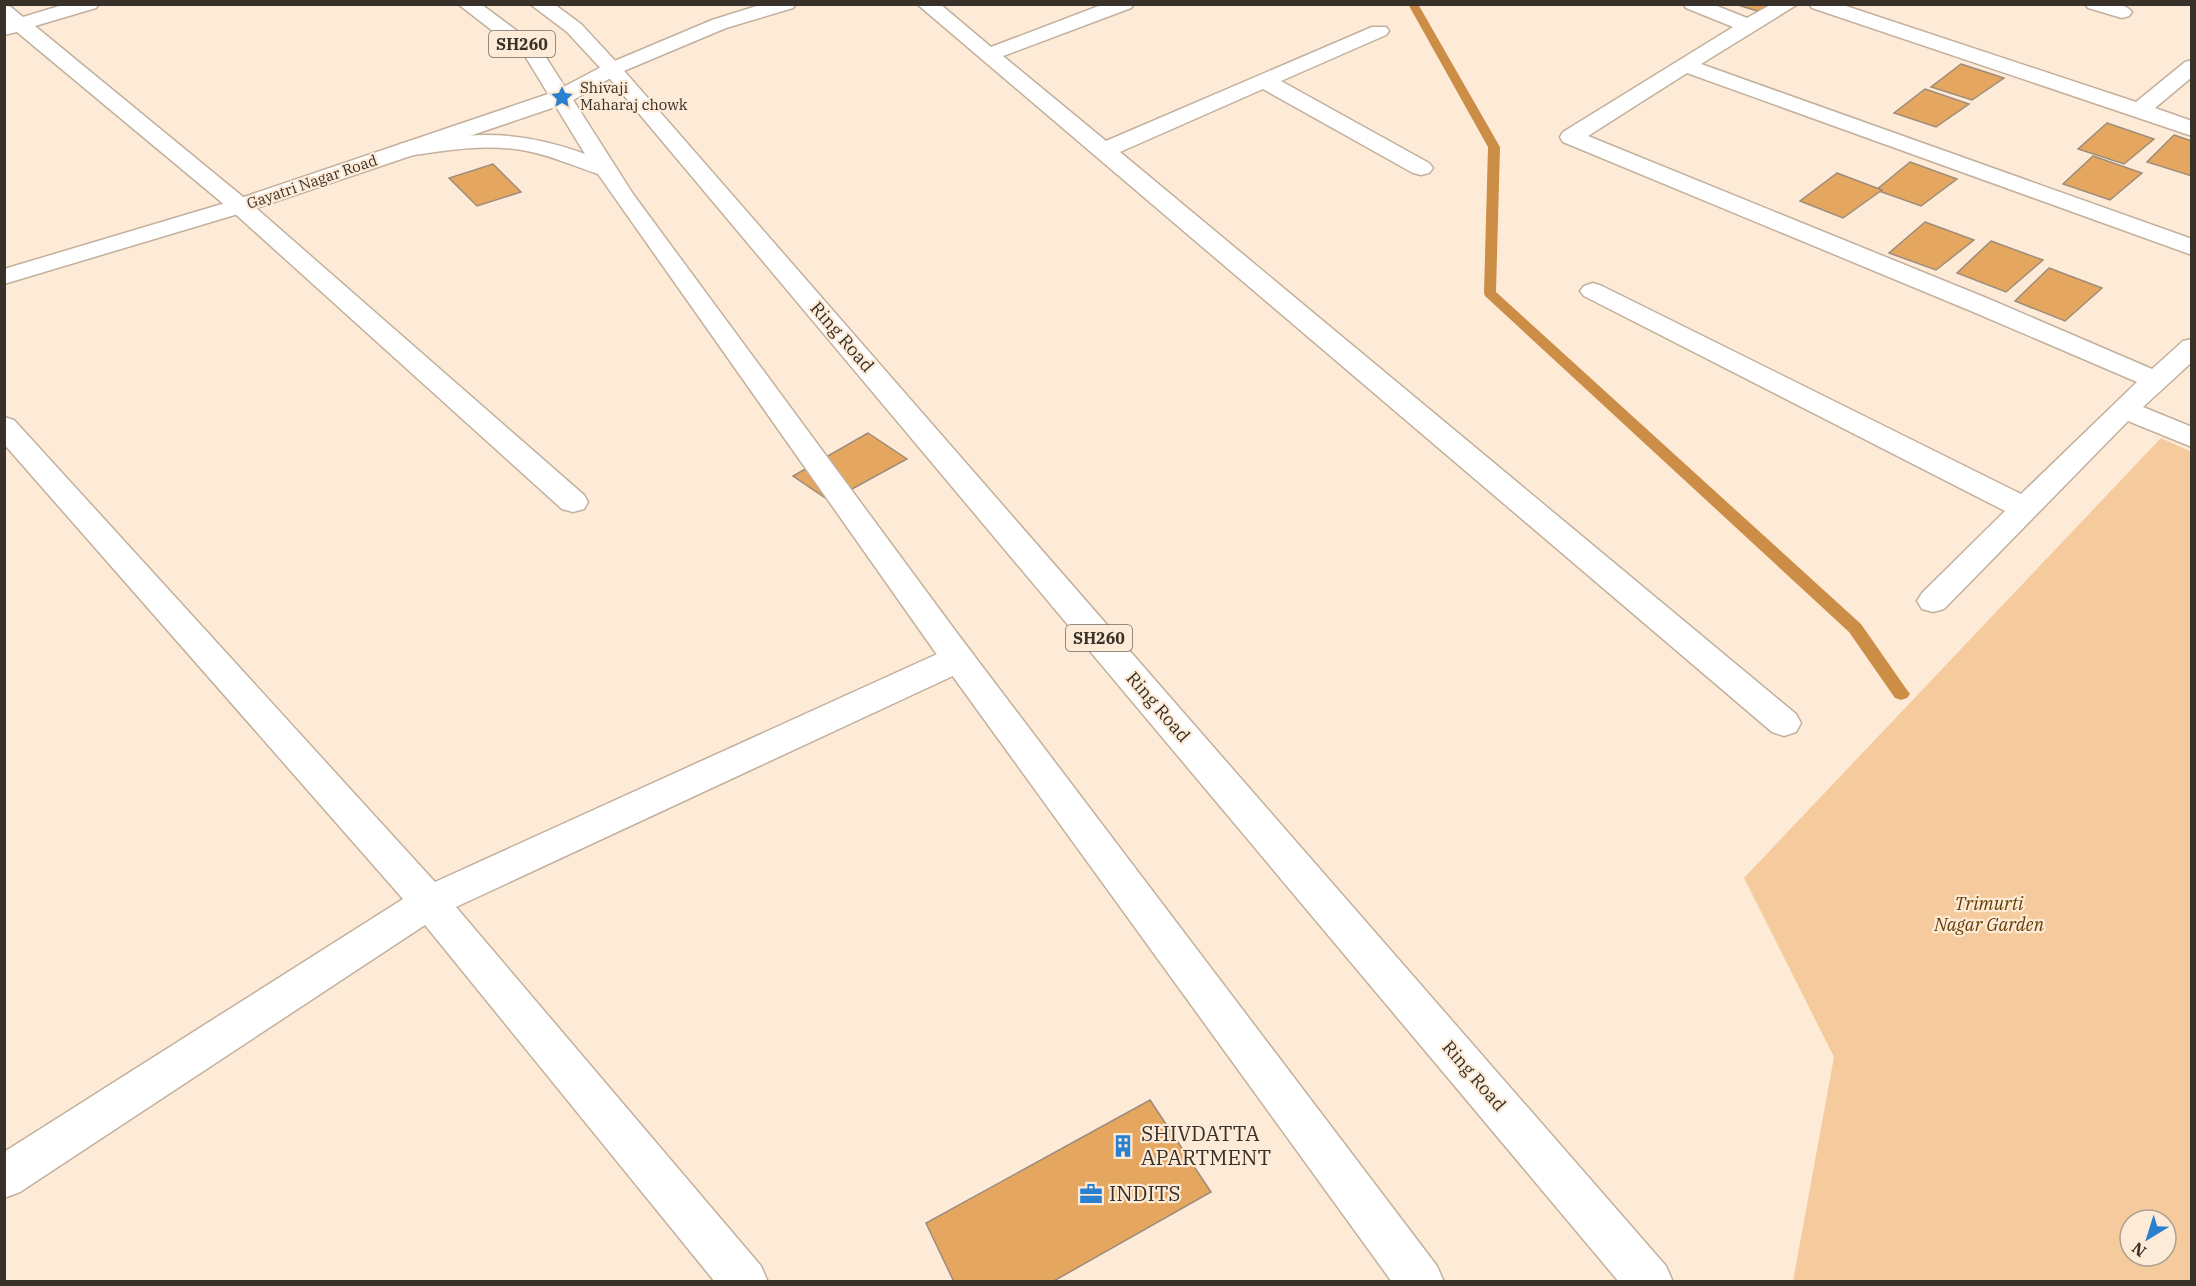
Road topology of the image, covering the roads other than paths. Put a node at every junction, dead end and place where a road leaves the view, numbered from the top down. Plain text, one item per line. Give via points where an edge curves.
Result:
1 (89, 4) edge
2 (468, 4) edge
3 (540, 4) edge
4 (786, 4) edge
5 (927, 4) edge
6 (1124, 4) edge
7 (1693, 4) edge
8 (1788, 4) edge
9 (1819, 4) edge
10 (2095, 4) edge
11 (2122, 12) dead end
12 (10, 22) edge
13 (1748, 26) junction
14 (1379, 31) dead end
15 (988, 55) junction
16 (1686, 66) junction
17 (2192, 66) edge
18 (612, 69) junction
19 (1263, 80) junction
20 (562, 97) junction
21 (2139, 110) junction
22 (2192, 129) edge
23 (408, 149) junction
24 (1104, 150) junction
25 (1421, 168) dead end
26 (605, 169) junction
27 (240, 206) junction
28 (2192, 248) edge
29 (4, 277) edge
30 (1593, 291) dead end
31 (2192, 346) edge
32 (2155, 380) junction
33 (2124, 409) junction
34 (4, 426) edge
35 (2192, 438) edge
36 (573, 502) dead end
37 (2024, 508) junction
38 (1933, 601) dead end
39 (958, 659) junction
40 (1784, 723) dead end
41 (429, 902) junction
42 (4, 1177) edge
43 (745, 1281) edge
44 (1421, 1281) edge
45 (1650, 1281) edge

1 - 12 street
2 - 20 street, SH260 via 532,52
3 - 18 street, Ring Road / SH260 via 574,28
4 - 18 street, Gayatri Nagar Road via 719,24
5 - 15 street
6 - 15 street
7 - 13 street
8 - 13 street
9 - 21 street
10 - 11 street
12 - 27 street
13 - 16 street
14 - 19 street
15 - 24 street
16 - 28 street
16 - 32 street via 1571,137
17 - 21 street
18 - 20 street, Gayatri Nagar Road
18 - 45 street, Ring Road / SH260
19 - 24 street
19 - 25 street
20 - 23 street, Gayatri Nagar Road
20 - 26 street, SH260
21 - 22 street
23 - 26 street via 462,141 515,142
23 - 27 street, Gayatri Nagar Road
24 - 40 street
26 - 39 street, SH260
27 - 29 street, Gayatri Nagar Road
27 - 36 street
30 - 37 street
31 - 32 street
32 - 33 street
33 - 35 street
33 - 37 street
34 - 41 street
37 - 38 street
39 - 41 street
39 - 44 street, SH260
41 - 42 street
41 - 43 street

